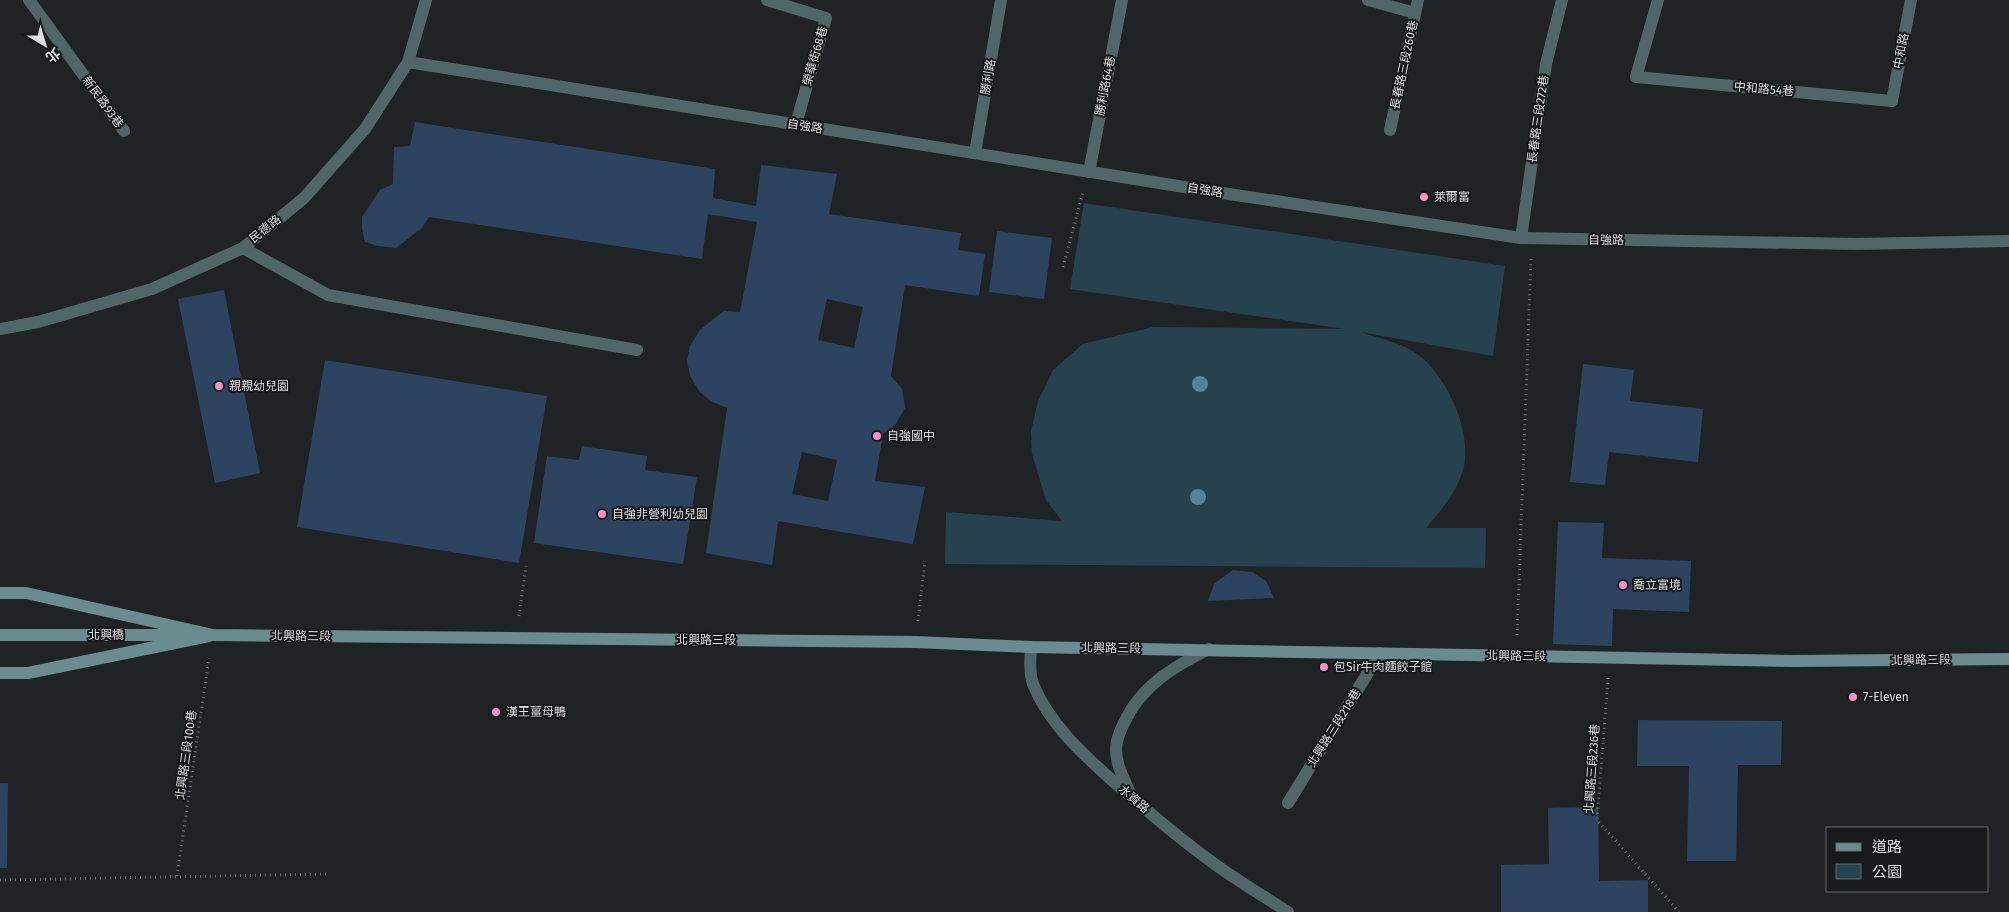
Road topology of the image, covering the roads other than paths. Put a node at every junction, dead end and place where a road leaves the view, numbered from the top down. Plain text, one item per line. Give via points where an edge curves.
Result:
1 (29, 0) edge
2 (426, 0) edge
3 (767, 0) edge
4 (1001, 0) edge
5 (1122, 0) edge
6 (1368, 0) edge
7 (1562, 0) edge
8 (1658, 0) edge
9 (1911, 0) edge
10 (1417, 6) edge
11 (408, 62) junction
12 (1892, 101) joint
13 (796, 124) junction
14 (1390, 130) dead end
15 (124, 131) dead end
16 (974, 153) junction
17 (1089, 172) junction
18 (1526, 238) junction
19 (2009, 241) edge
20 (243, 248) junction
21 (0, 329) edge
22 (637, 350) dead end
23 (0, 593) edge
24 (0, 635) edge
25 (213, 635) junction
26 (1031, 647) junction
27 (1209, 649) junction
28 (1380, 653) junction
29 (2009, 659) edge
30 (0, 673) edge
31 (1132, 798) junction
32 (1288, 803) dead end
33 (1288, 912) edge

1 - 15 street, 新民路93巷
2 - 11 street, 民德路
3 - 13 street, 榮華街68巷 via 826,18
4 - 16 street, 勝利路
5 - 17 street, 勝利路64巷
6 - 10 street
7 - 18 street, 長春路三段272巷 via 1546,64
8 - 12 street, 中和路54巷 via 1636,77
9 - 12 street, 中和路
10 - 14 street, 長春路三段260巷
11 - 13 street, 自強路
11 - 20 street, 民德路 via 366,129 304,198
13 - 16 street, 自強路
16 - 17 street, 自強路
17 - 18 street, 自強路
18 - 19 street, 自強路 via 1856,244
20 - 21 street, 民德路 via 152,289 38,322
20 - 22 street via 328,295
23 - 25 street, 北興路三段 via 26,594
24 - 25 street, 北興橋
25 - 26 street, 北興路三段 via 916,642
25 - 30 street, 北興路三段 via 28,674
26 - 27 street, 北興路三段
26 - 31 street, 水資路 via 1033,683 1043,705 1094,764
27 - 28 street, 北興路三段
27 - 31 street via 1180,663 1160,678 1139,697 1127,716 1116,749 1120,770
28 - 29 street, 北興路三段 via 1793,661
28 - 32 street, 北興路三段218巷
31 - 33 street, 水資路 via 1211,862

